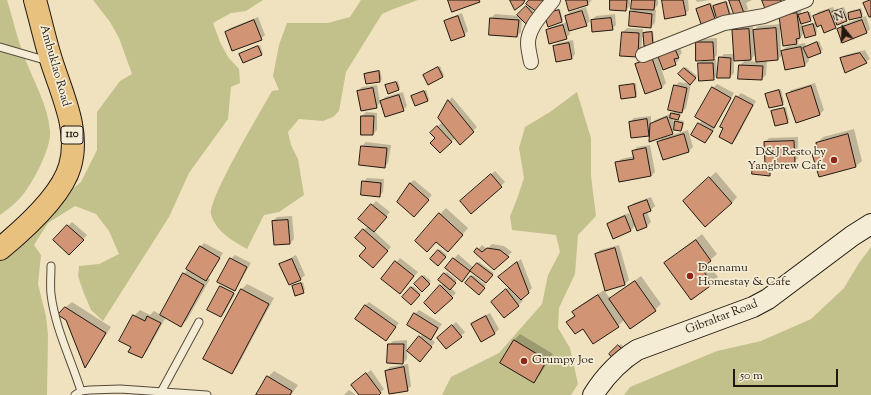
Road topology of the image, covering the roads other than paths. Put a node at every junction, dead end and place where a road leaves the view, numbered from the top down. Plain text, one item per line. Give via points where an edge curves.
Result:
1 (35, 0) edge
2 (553, 0) edge
3 (806, 0) edge
4 (0, 48) edge
5 (643, 55) dead end
6 (52, 62) junction
7 (531, 62) dead end
8 (871, 224) edge
9 (0, 249) edge
10 (51, 266) dead end
11 (199, 322) dead end
12 (161, 392) junction
13 (78, 393) edge
14 (206, 395) edge
15 (594, 395) edge

1 - 6 main road, Ambuklao Road / 110
2 - 7 street via 529,37
3 - 5 street via 764,16 724,22
4 - 6 lane
6 - 9 main road, Ambuklao Road / 110 via 64,95 70,124 70,167 57,192
8 - 15 street, Gibraltar Road via 768,299 627,356 613,368
10 - 13 lane via 53,304
11 - 12 lane
12 - 13 lane via 120,389
12 - 14 lane

